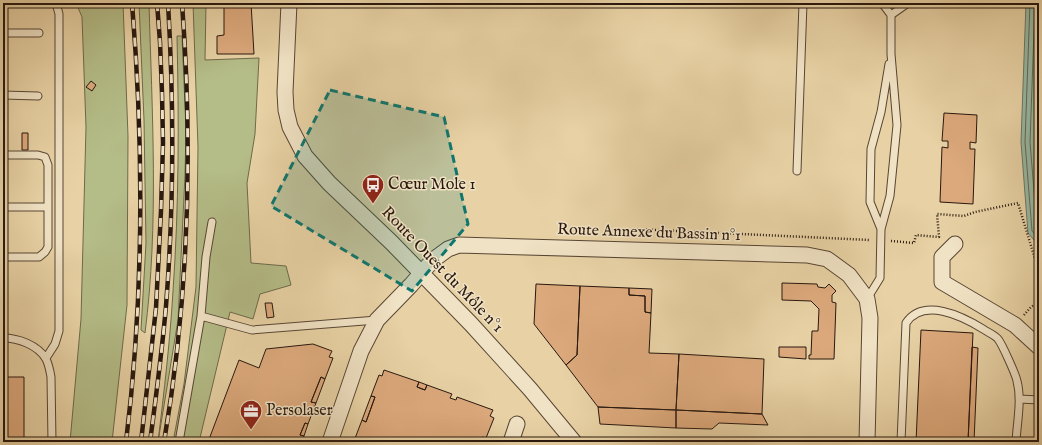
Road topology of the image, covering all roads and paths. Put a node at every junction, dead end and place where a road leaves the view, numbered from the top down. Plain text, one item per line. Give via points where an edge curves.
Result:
1 (56, 3) edge
2 (289, 3) edge
3 (803, 3) edge
4 (882, 3) edge
5 (908, 3) edge
6 (891, 15) junction
7 (3, 33) edge
8 (39, 33) dead end
9 (891, 54) junction
10 (3, 95) edge
11 (38, 96) dead end
12 (3, 155) edge
13 (797, 171) dead end
14 (3, 206) edge
15 (48, 206) junction
16 (212, 222) dead end
17 (634, 229) dead end
18 (881, 229) junction
19 (881, 241) junction
20 (955, 244) dead end
21 (3, 257) edge
22 (421, 272) junction
23 (1039, 272) edge
24 (867, 299) junction
25 (201, 316) junction
26 (378, 320) junction
27 (3, 338) edge
28 (1039, 347) edge
29 (46, 358) junction
30 (1019, 399) junction
31 (1039, 400) edge
32 (517, 424) dead end
33 (52, 442) edge
34 (179, 442) edge
35 (330, 442) edge
36 (511, 442) edge
37 (574, 442) edge
38 (867, 442) edge
39 (901, 442) edge
40 (1016, 442) edge

1 - 29 lane via 59,331 55,344
2 - 22 street, Route Ouest du Môle n°1 via 285,92 290,127 305,156 329,183
3 - 13 lane
4 - 6 lane
5 - 6 lane
6 - 9 lane
7 - 8 lane
9 - 18 lane via 897,125 890,196
9 - 18 lane via 881,112 871,149 870,202
10 - 11 lane
12 - 15 lane via 45,157 48,165
14 - 15 lane
15 - 21 lane via 48,247 45,252 39,257
16 - 25 lane
17 - 19 path
18 - 19 lane
19 - 23 path via 914,243 916,235 939,238 937,214 964,216 1018,203
19 - 24 lane via 880,278
20 - 28 street via 942,257 942,282 1015,326
22 - 24 street, Route Annexe du Bassin n°1 via 448,249 459,245 807,255 827,259 849,275
22 - 26 street, Route Annexe du Bassin n°1
22 - 37 street, Route Ouest du Môle n°1 via 530,389
24 - 38 street via 870,318
25 - 26 lane via 252,330
25 - 34 lane
26 - 35 street, Route Annexe du Bassin n°1 via 361,350
27 - 29 lane via 25,342
29 - 33 lane via 50,377
30 - 31 lane
30 - 39 lane via 1017,380 998,338 947,312 931,310 916,313 906,323
30 - 40 lane
32 - 36 street

